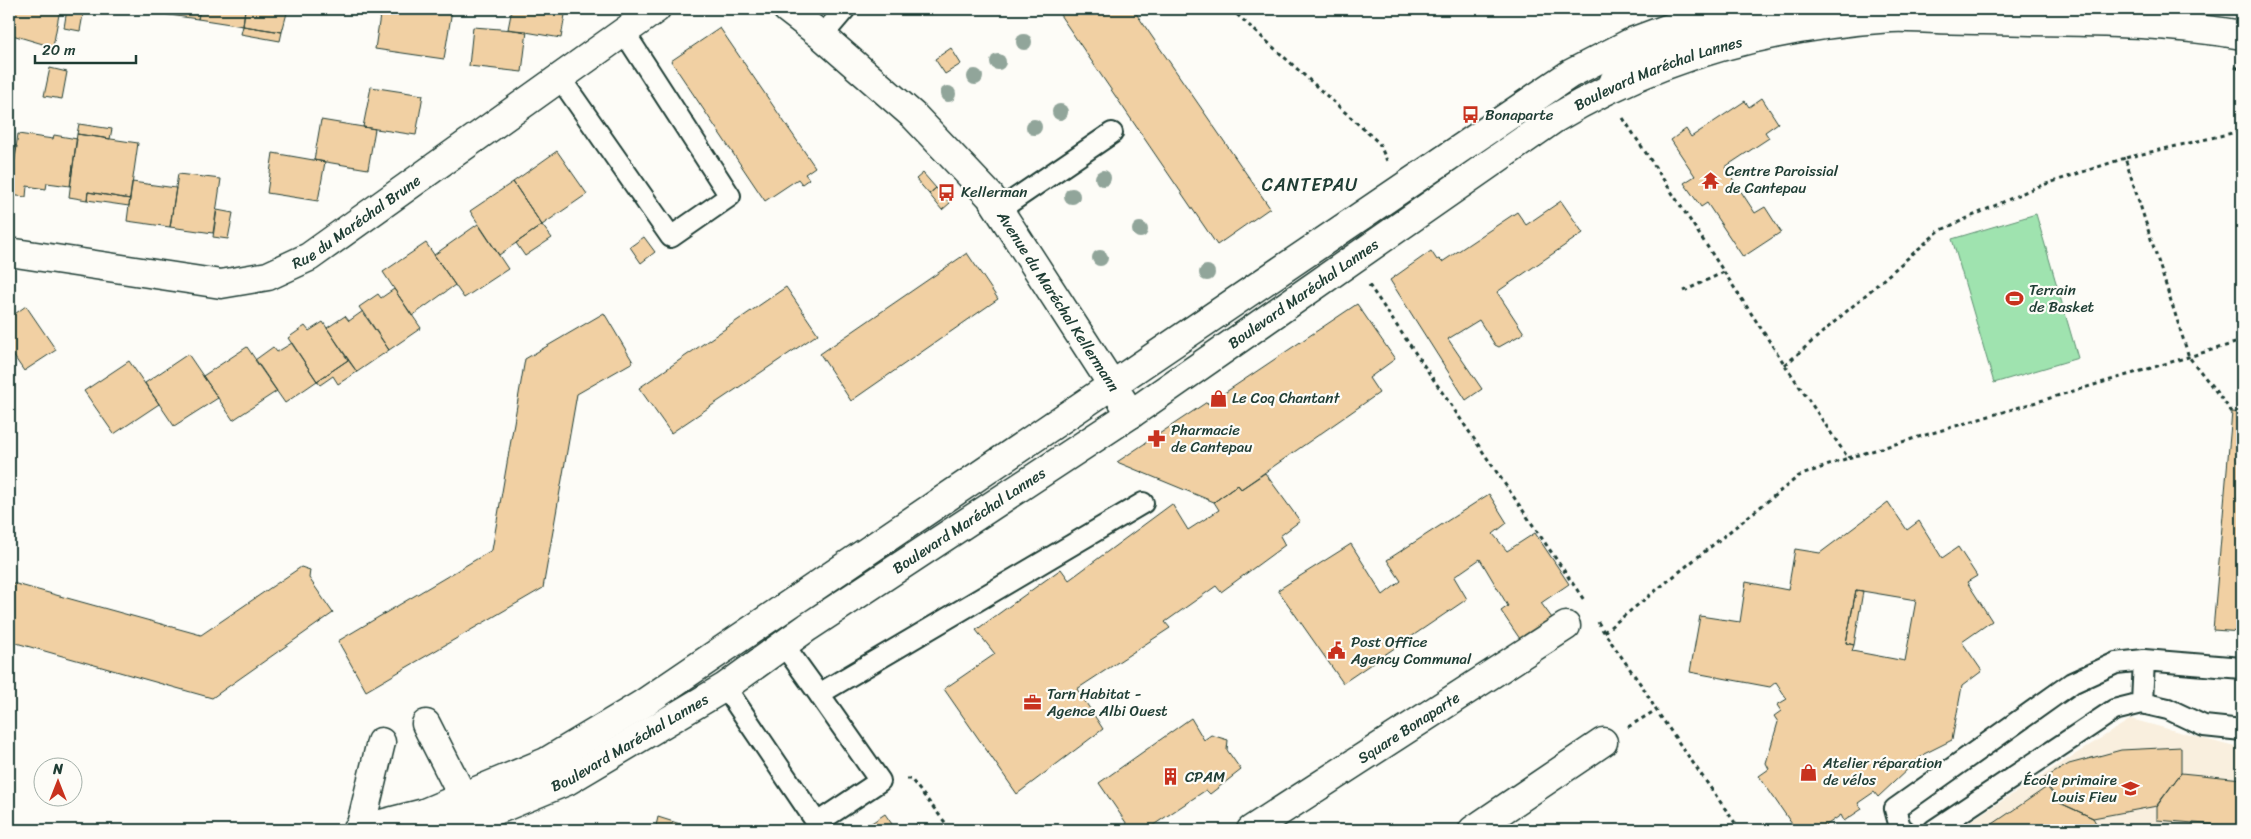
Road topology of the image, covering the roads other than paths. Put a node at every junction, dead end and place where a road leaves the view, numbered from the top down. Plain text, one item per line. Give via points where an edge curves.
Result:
1 (656, 9) edge
2 (787, 9) edge
3 (844, 9) edge
4 (1720, 9) edge
5 (1769, 11) edge
6 (1892, 18) junction
7 (624, 32) junction
8 (2242, 35) edge
9 (822, 36) junction
10 (560, 78) junction
11 (1598, 94) junction
12 (1112, 133) dead end
13 (999, 210) junction
14 (9, 252) edge
15 (1111, 386) junction
16 (1131, 414) junction
17 (1143, 503) dead end
18 (1566, 626) dead end
19 (783, 644) junction
20 (2144, 660) junction
21 (2242, 668) edge
22 (724, 687) junction
23 (820, 694) junction
24 (2142, 703) junction
25 (426, 724) dead end
26 (2242, 730) edge
27 (380, 742) dead end
28 (1603, 742) dead end
29 (463, 797) junction
30 (358, 830) edge
31 (448, 830) edge
32 (1251, 830) edge
33 (1473, 830) edge
34 (1904, 830) edge
35 (1934, 830) edge

1 - 7 main road, Rue du Maréchal Brune
2 - 9 main road, Avenue du Maréchal Kellermann
3 - 9 lane
4 - 15 main road, Boulevard Maréchal Lannes via 1634,41 1570,74
5 - 6 main road via 1820,11
5 - 11 main road via 1660,47
6 - 8 main road, Boulevard Maréchal Lannes via 2123,23 2203,28
6 - 11 main road, Boulevard Maréchal Lannes via 1784,32 1727,44 1666,64
7 - 10 main road, Rue du Maréchal Brune
7 - 10 lane via 730,196 671,236
9 - 13 main road, Avenue du Maréchal Kellermann via 915,117 990,196
10 - 14 main road, Rue du Maréchal Brune via 309,257 268,276 222,284
11 - 16 main road, Boulevard Maréchal Lannes via 1554,119
12 - 13 lane
13 - 15 main road, Avenue du Maréchal Kellermann
15 - 16 main road, Avenue du Maréchal Kellermann
15 - 29 main road, Boulevard Maréchal Lannes via 641,705 546,762
16 - 19 main road, Boulevard Maréchal Lannes
17 - 23 lane
18 - 32 main road, Square Bonaparte
19 - 22 main road, Boulevard Maréchal Lannes
19 - 23 lane
20 - 21 lane
20 - 24 lane
20 - 34 lane via 2116,663 2072,684 1895,809
22 - 23 lane via 818,823 880,781
22 - 31 main road, Boulevard Maréchal Lannes via 567,781
24 - 26 lane via 2168,709 2204,726
24 - 35 lane via 2114,710
25 - 29 main road
27 - 30 main road
28 - 33 main road
29 - 30 main road, Boulevard Maréchal Lannes via 424,813

